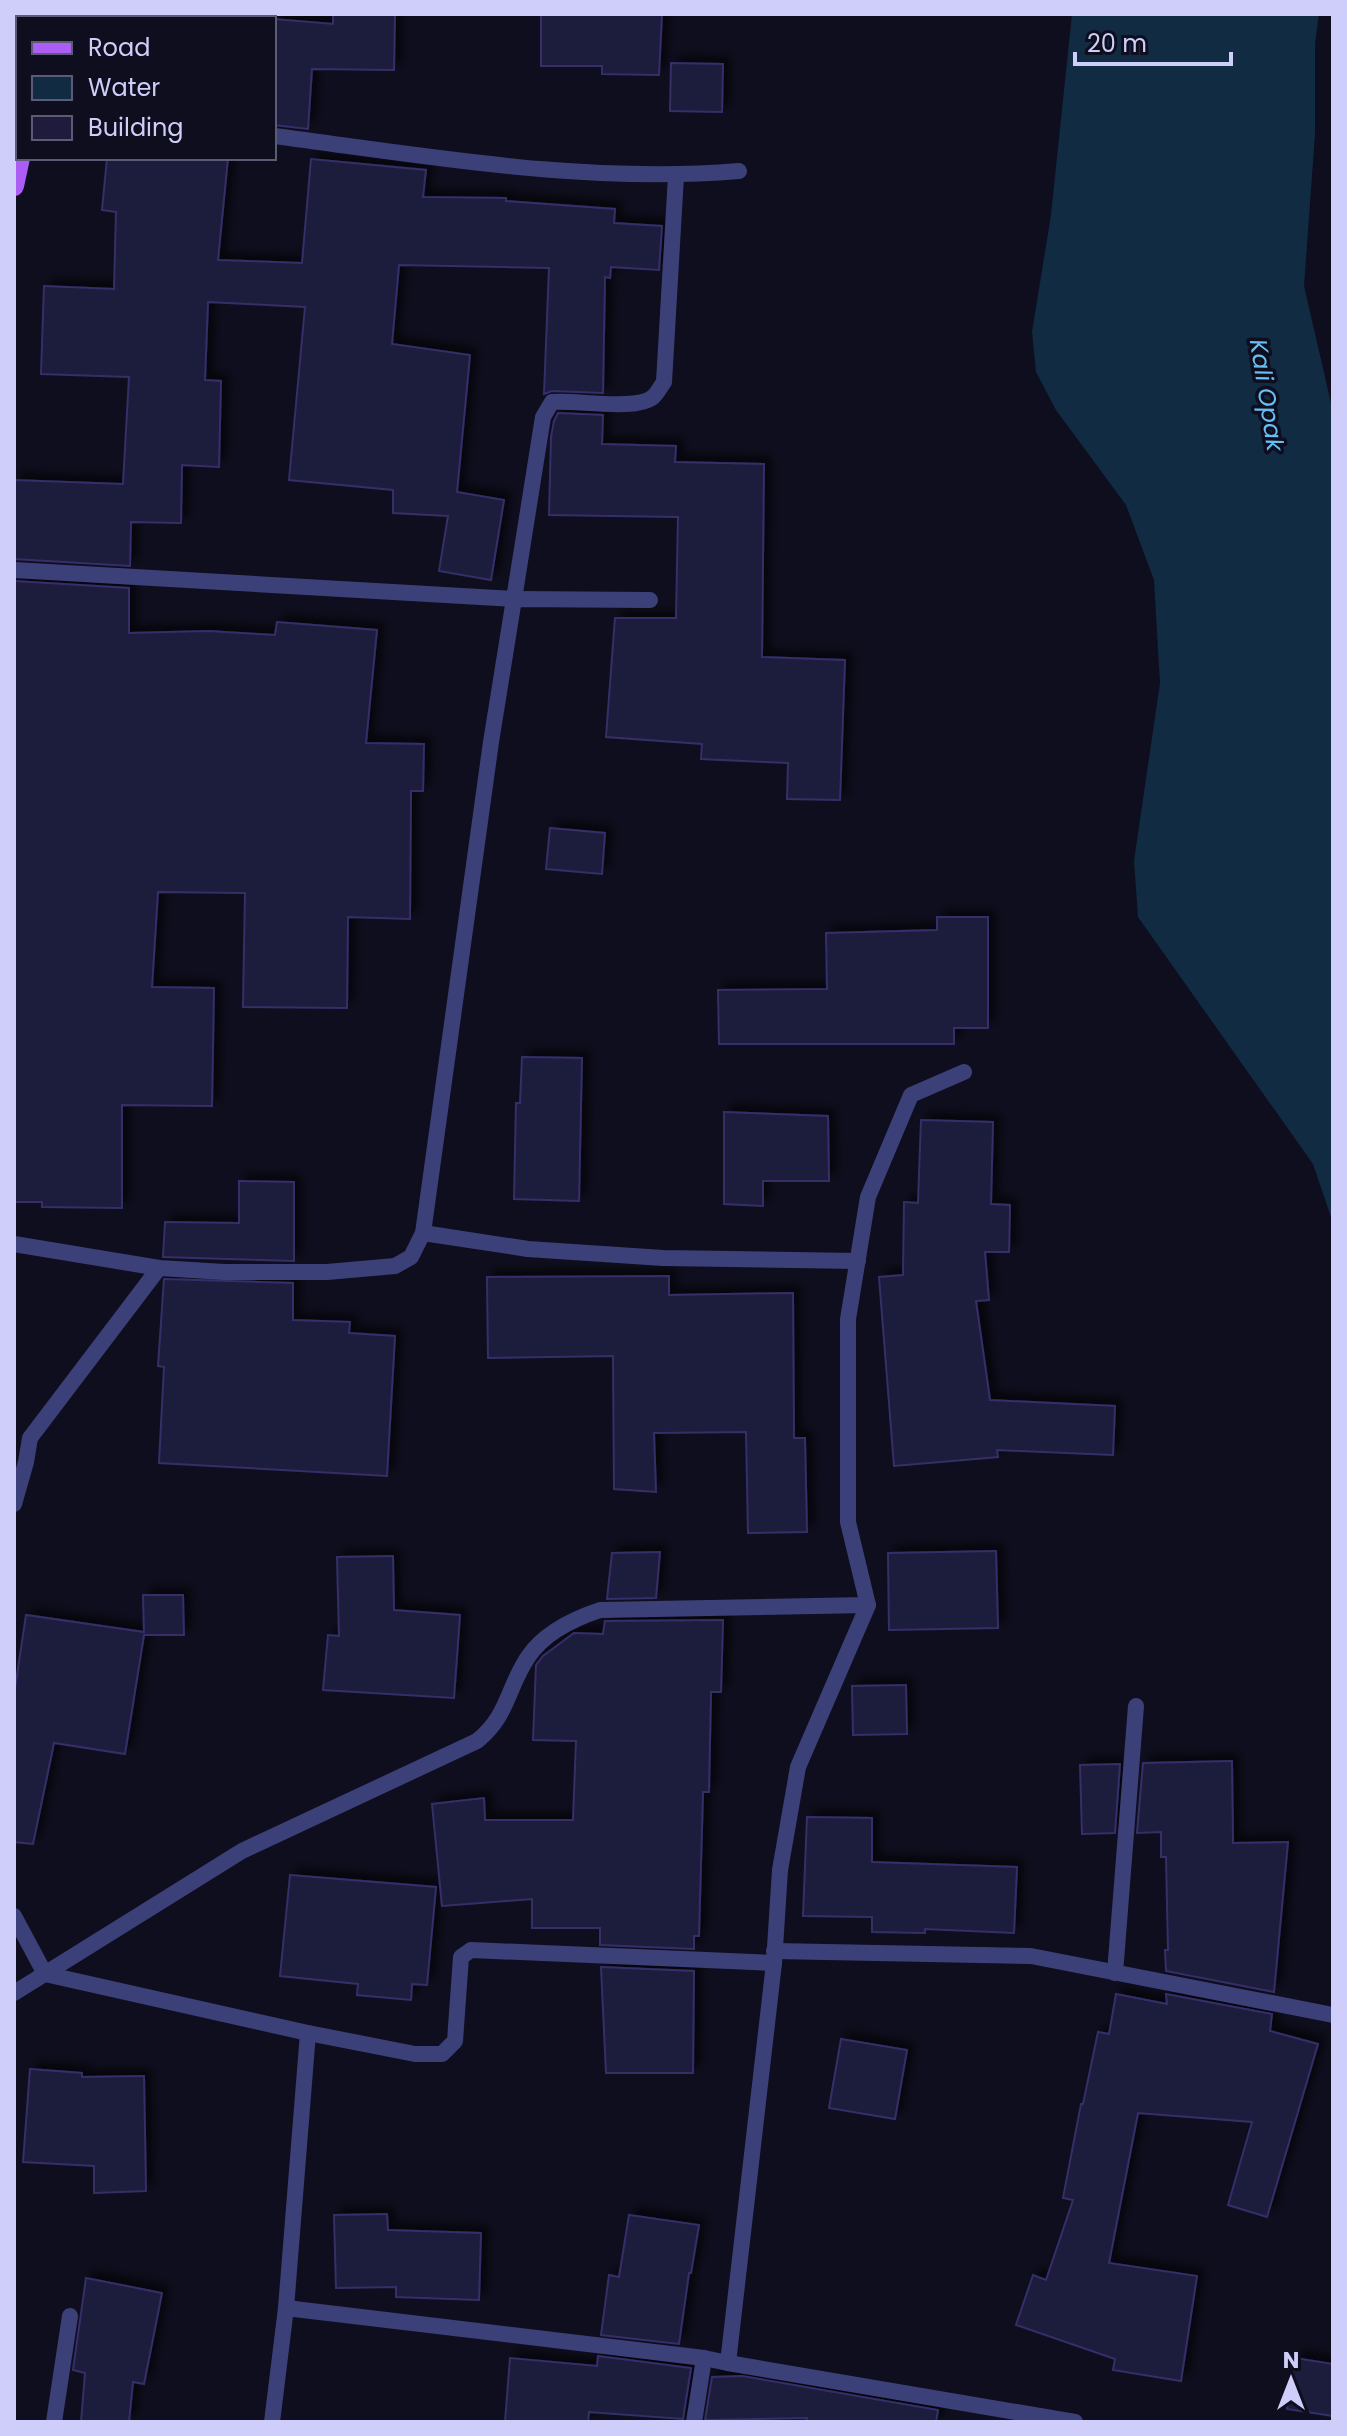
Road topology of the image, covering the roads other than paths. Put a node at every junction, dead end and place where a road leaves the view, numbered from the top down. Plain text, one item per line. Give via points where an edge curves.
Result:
1 (276, 136) edge
2 (20, 160) edge
3 (739, 171) dead end
4 (676, 176) junction
5 (14, 186) edge
6 (14, 570) edge
7 (514, 599) junction
8 (650, 600) dead end
9 (964, 1072) dead end
10 (423, 1233) junction
11 (14, 1244) edge
12 (858, 1261) junction
13 (159, 1268) junction
14 (14, 1504) edge
15 (868, 1605) junction
16 (1136, 1706) dead end
17 (14, 1916) edge
18 (774, 1957) junction
19 (1115, 1973) junction
20 (45, 1974) junction
21 (14, 1993) edge
22 (1333, 2015) edge
23 (308, 2033) junction
24 (286, 2308) junction
25 (70, 2316) dead end
26 (704, 2358) junction
27 (728, 2363) junction
28 (54, 2422) edge
29 (272, 2422) edge
30 (694, 2422) edge
31 (1075, 2422) edge

1 - 4 street via 490,166
2 - 5 main road
3 - 4 street
4 - 7 street via 664,382 652,398 635,404 552,402 543,417
6 - 7 street
7 - 8 street
7 - 10 street
9 - 12 street via 911,1095 868,1197
10 - 12 street via 528,1249 663,1258
10 - 13 street via 411,1257 395,1266 327,1272
11 - 13 street
12 - 15 street via 848,1319 848,1522
13 - 14 street via 30,1438
15 - 18 street via 798,1767 780,1870
15 - 20 street via 600,1610 576,1618 528,1656 494,1727 477,1741 242,1851
16 - 19 street
17 - 20 street
18 - 19 street via 1031,1956
18 - 23 street via 471,1950 461,1957 455,2041 442,2054 415,2054
18 - 27 street
19 - 22 street
20 - 21 street
20 - 23 street
23 - 24 street
24 - 26 street
24 - 29 street
25 - 28 street
26 - 27 street
26 - 30 street
27 - 31 street

